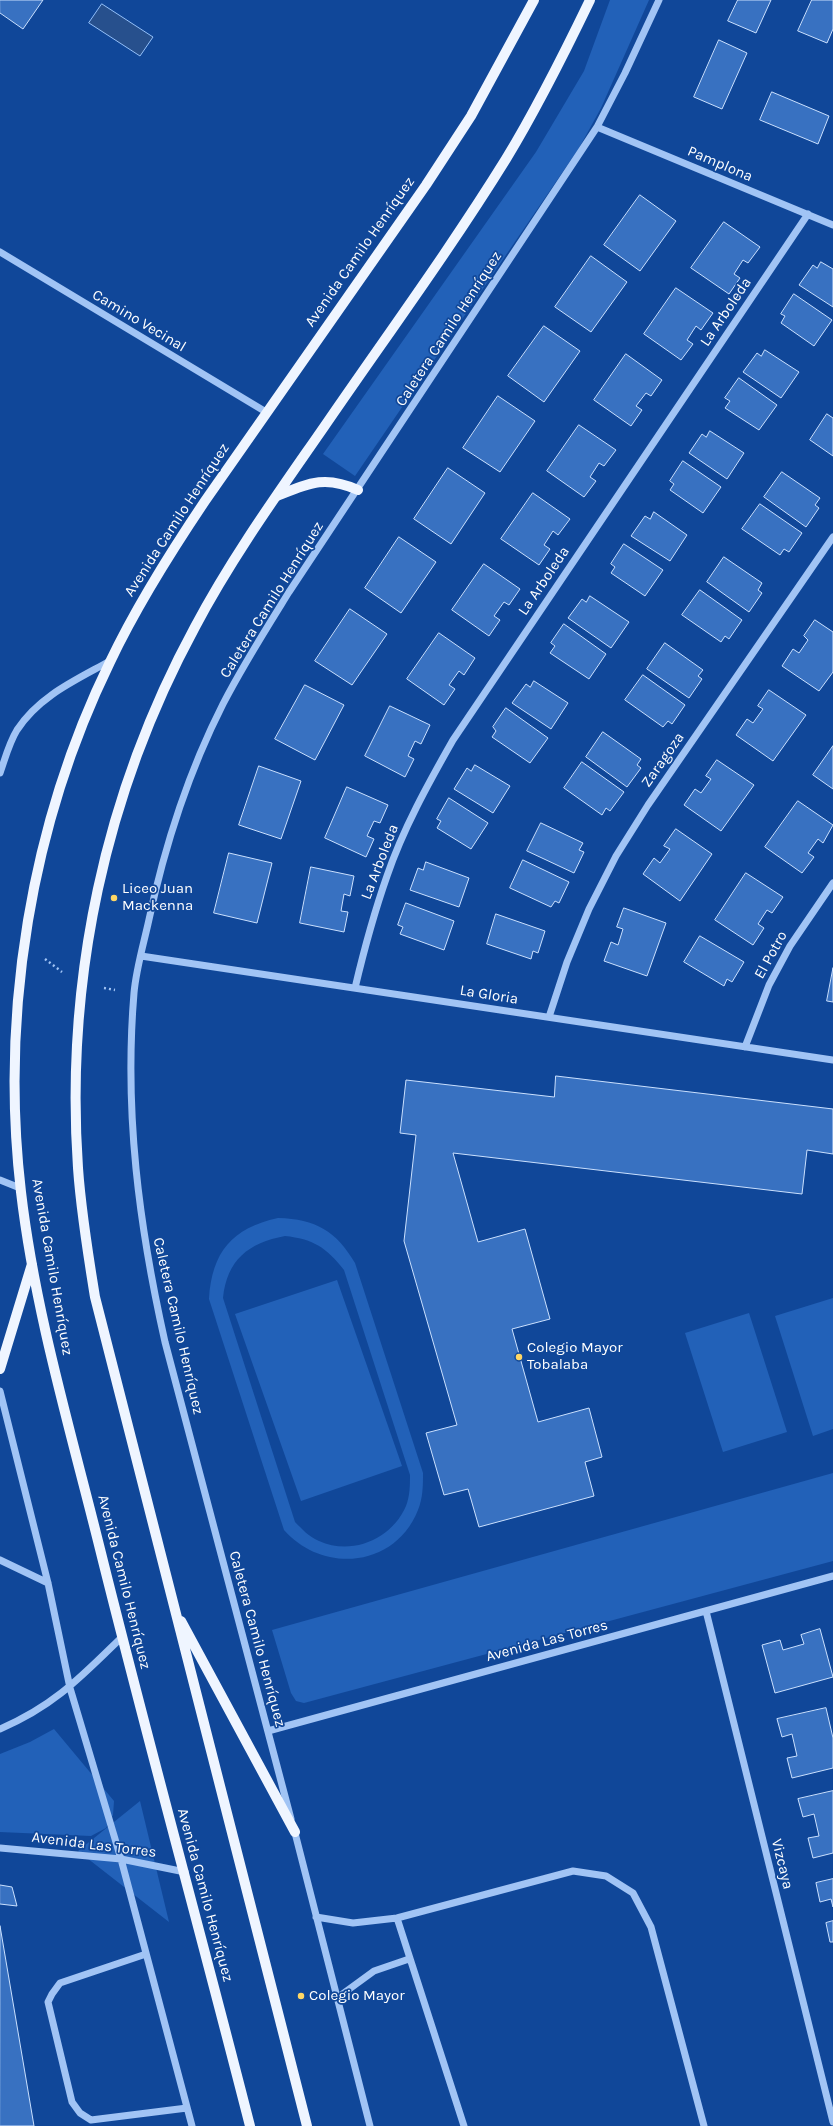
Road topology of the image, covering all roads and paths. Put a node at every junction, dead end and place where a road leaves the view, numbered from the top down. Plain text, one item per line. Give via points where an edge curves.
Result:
1 (534, 0) edge
2 (590, 0) edge
3 (659, 0) edge
4 (597, 127) junction
5 (808, 214) junction
6 (833, 225) edge
7 (0, 252) edge
8 (266, 412) junction
9 (358, 490) junction
10 (277, 496) junction
11 (833, 537) edge
12 (110, 661) junction
13 (0, 773) edge
14 (833, 883) edge
15 (141, 956) junction
16 (355, 988) junction
17 (549, 1017) junction
18 (745, 1047) junction
19 (833, 1060) edge
20 (0, 1180) edge
21 (20, 1188) junction
22 (32, 1262) junction
23 (0, 1369) edge
24 (0, 1391) edge
25 (0, 1560) edge
26 (833, 1576) edge
27 (48, 1583) junction
28 (173, 1605) junction
29 (706, 1611) junction
30 (122, 1637) junction
31 (70, 1688) junction
32 (0, 1730) edge
33 (268, 1731) junction
34 (295, 1832) junction
35 (0, 1848) edge
36 (121, 1859) junction
37 (185, 1872) junction
38 (316, 1917) junction
39 (397, 1918) junction
40 (146, 1954) junction
41 (409, 1960) junction
42 (337, 1998) junction
43 (187, 2108) junction
44 (833, 2122) edge
45 (192, 2126) edge
46 (250, 2126) edge
47 (307, 2126) edge
48 (370, 2126) edge
49 (464, 2126) edge
50 (704, 2126) edge

1 - 8 main road, Avenida Camilo Henríquez via 471,116 426,185
2 - 10 main road via 565,53 506,159
3 - 4 street, Caletera Camilo Henríquez
4 - 5 street, Pamplona
4 - 9 street, Caletera Camilo Henríquez
5 - 6 street, Pamplona
5 - 16 street, La Arboleda via 453,740 410,821 387,875 369,931
7 - 8 street, Camino Vecinal
8 - 12 main road, Avenida Camilo Henríquez via 170,553
9 - 10 main road via 344,484 318,481
9 - 15 street, Caletera Camilo Henríquez via 254,647 222,705 195,766 173,827 154,891
10 - 28 main road via 195,626 166,684 141,743 119,804 102,864 89,925 81,986 75,1108 84,1233 95,1297
11 - 17 street, Zaragoza via 648,805 616,856 583,922
12 - 13 street via 58,690 30,713 16,731
12 - 21 main road, Avenida Camilo Henríquez via 85,719 58,795 45,841 29,922 18,1006 16,1044 16,1130
14 - 18 street, El Potro via 790,946 769,985
15 - 16 street, La Gloria
15 - 33 street, Caletera Camilo Henríquez via 134,992 131,1060 132,1130 138,1201 149,1272 165,1342
16 - 17 street, La Gloria
17 - 18 street, La Gloria
18 - 19 street, La Gloria
20 - 21 street
21 - 22 main road, Avenida Camilo Henríquez
22 - 23 main road
22 - 30 main road, Avenida Camilo Henríquez via 55,1368
24 - 27 street
25 - 27 street
26 - 29 street, Avenida Las Torres
27 - 31 street
28 - 34 main road
28 - 47 main road
29 - 33 street, Avenida Las Torres
29 - 44 street, Vizcaya
30 - 31 street
30 - 37 main road, Avenida Camilo Henríquez
31 - 32 street via 37,1712
31 - 36 street
33 - 34 street, Caletera Camilo Henríquez
34 - 38 street, Caletera Camilo Henríquez
35 - 36 street, Avenida Las Torres
36 - 37 street, Avenida Las Torres
36 - 40 street
37 - 46 main road, Avenida Camilo Henríquez
38 - 39 street via 353,1923
38 - 42 street, Caletera Camilo Henríquez
39 - 41 street
39 - 50 street via 573,1871 606,1876 633,1893 651,1927
40 - 43 street
40 - 43 street via 60,1984 52,1994 48,2002 72,2102 80,2113 91,2120
41 - 42 street via 374,1971
41 - 49 street
42 - 48 street, Caletera Camilo Henríquez
43 - 45 street

